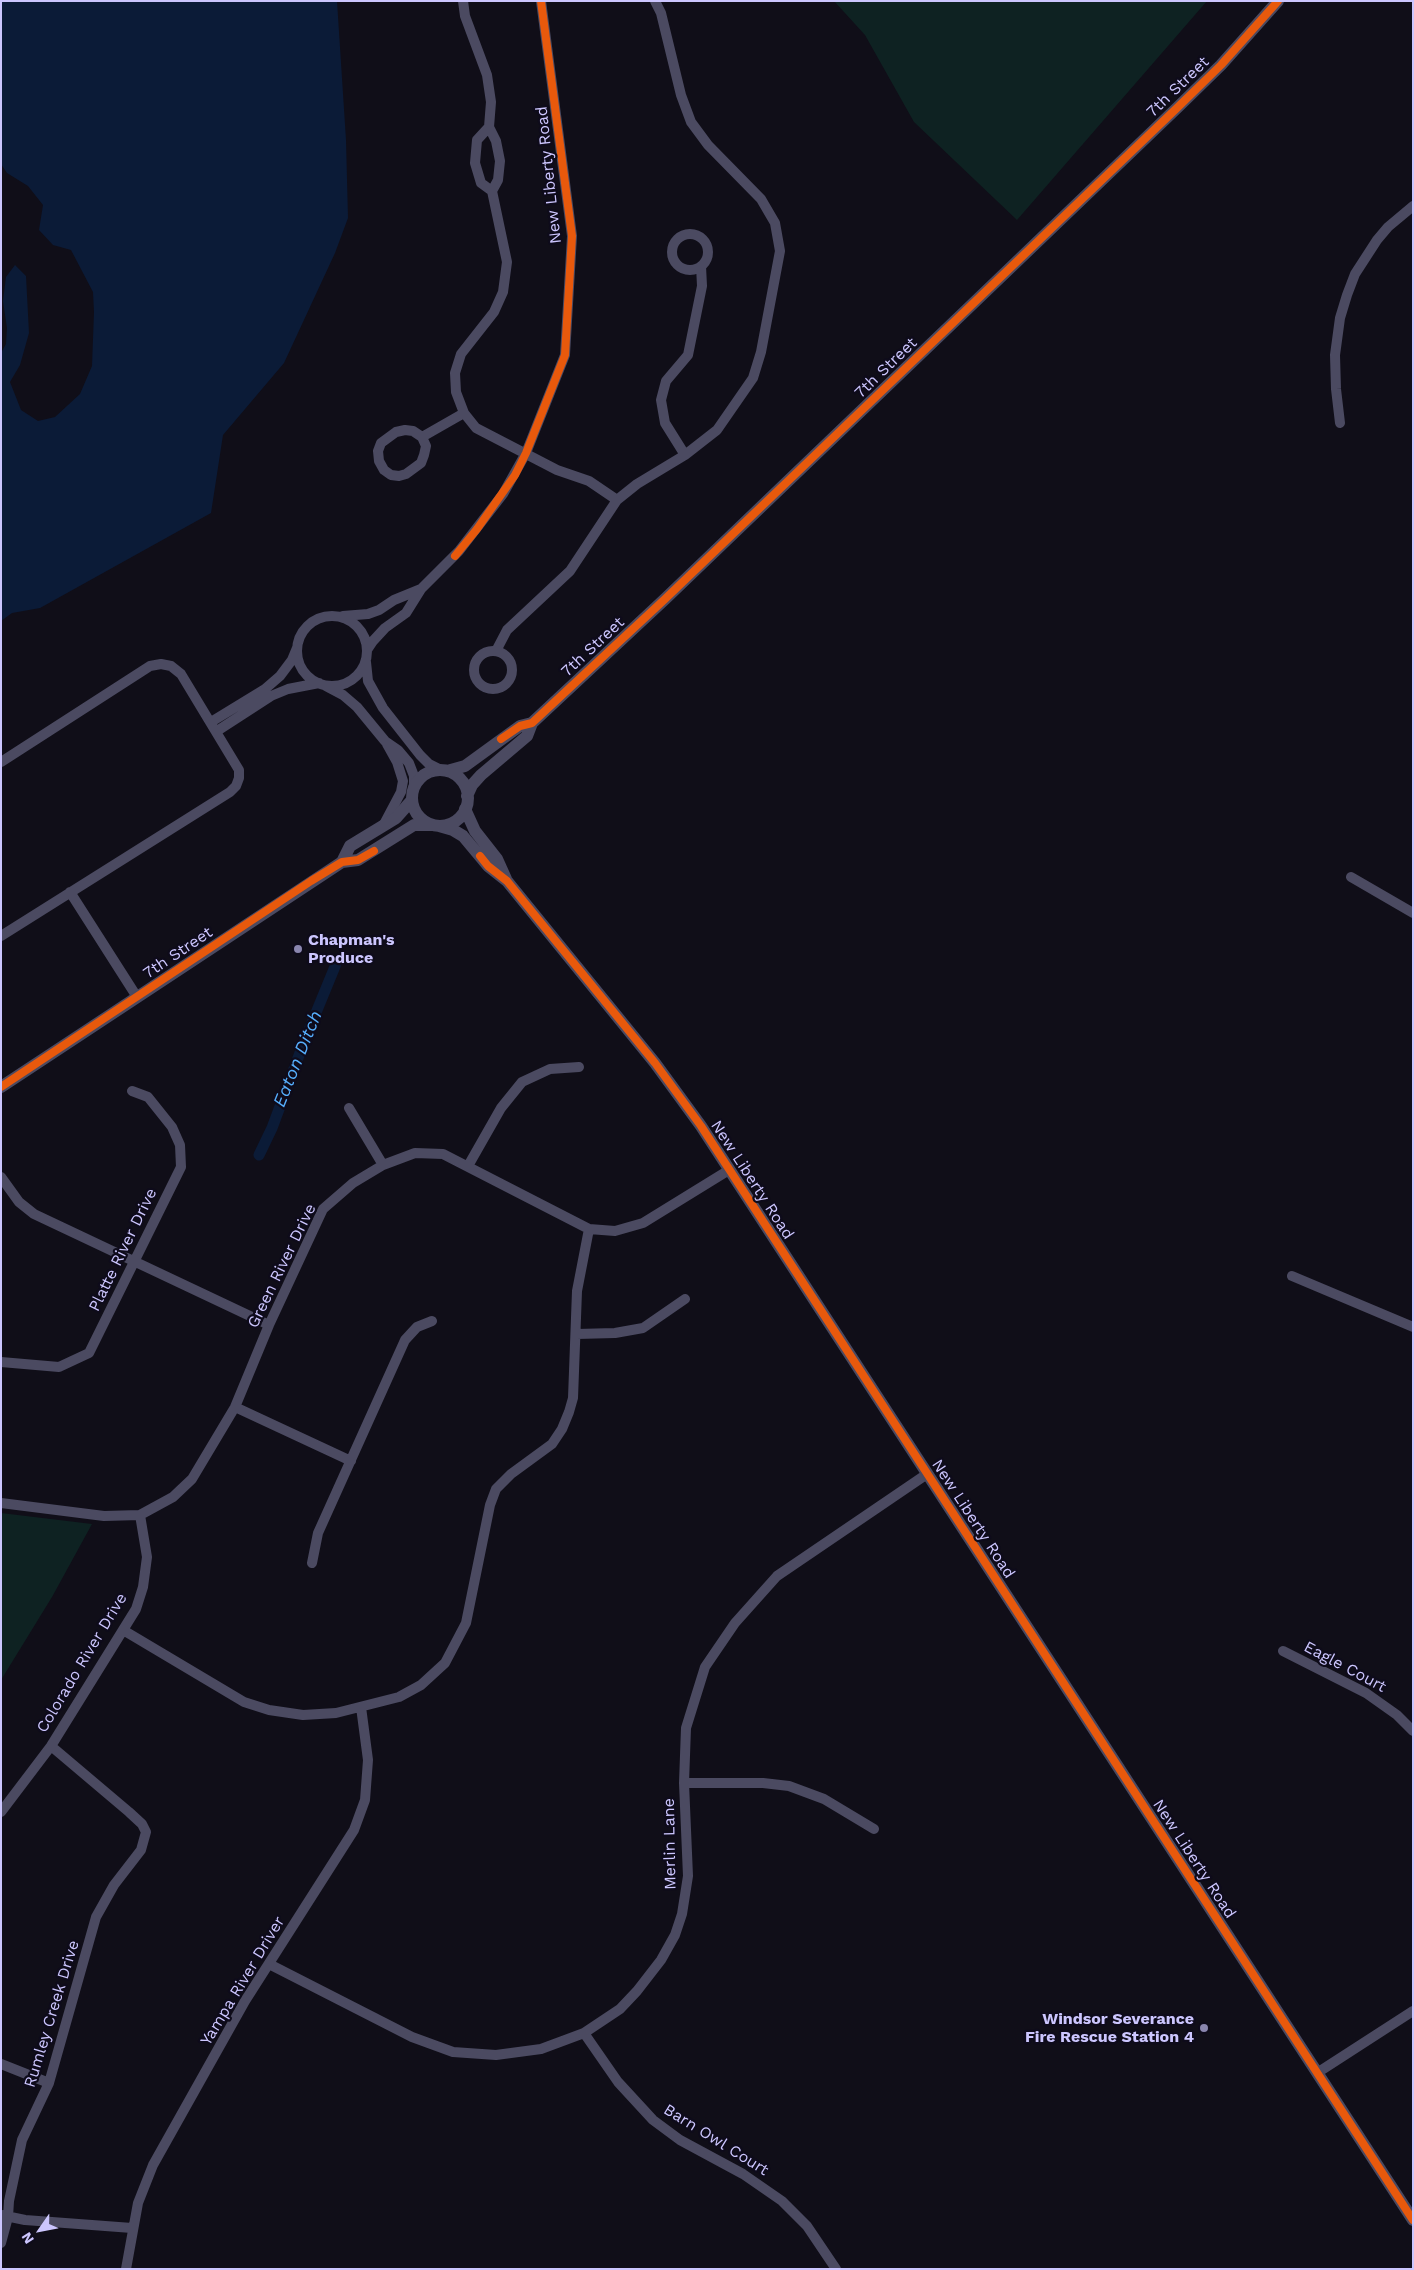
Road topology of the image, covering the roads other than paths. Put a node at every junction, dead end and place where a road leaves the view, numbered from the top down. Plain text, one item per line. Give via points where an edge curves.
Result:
1 (463, 1) edge
2 (541, 1) edge
3 (655, 1) edge
4 (1278, 1) edge
5 (489, 127) junction
6 (492, 191) junction
7 (1413, 206) edge
8 (701, 266) dead end
9 (464, 413) junction
10 (1340, 423) dead end
11 (422, 437) junction
12 (526, 453) junction
13 (685, 455) junction
14 (617, 500) junction
15 (421, 589) junction
16 (340, 616) junction
17 (297, 648) junction
18 (368, 650) junction
19 (496, 651) dead end
20 (366, 662) junction
21 (321, 684) junction
22 (532, 723) junction
23 (214, 727) junction
24 (385, 741) junction
25 (1, 762) edge
26 (444, 771) junction
27 (414, 787) junction
28 (467, 796) junction
29 (412, 800) junction
30 (465, 809) junction
31 (435, 825) junction
32 (383, 826) junction
33 (342, 862) junction
34 (1351, 877) dead end
35 (506, 881) junction
36 (70, 892) junction
37 (1413, 913) edge
38 (1, 936) edge
39 (137, 997) junction
40 (579, 1067) dead end
41 (1, 1087) edge
42 (132, 1091) dead end
43 (349, 1108) dead end
44 (383, 1165) junction
45 (468, 1166) junction
46 (729, 1170) junction
47 (1, 1178) edge
48 (589, 1229) junction
49 (134, 1261) junction
50 (1292, 1276) dead end
51 (685, 1299) dead end
52 (432, 1321) dead end
53 (270, 1325) junction
54 (1413, 1327) edge
55 (577, 1334) junction
56 (1, 1362) edge
57 (235, 1406) junction
58 (351, 1461) junction
59 (927, 1474) junction
60 (1, 1502) edge
61 (140, 1514) junction
62 (312, 1563) dead end
63 (123, 1630) junction
64 (1283, 1651) dead end
65 (362, 1707) junction
66 (1413, 1731) edge
67 (51, 1746) junction
68 (684, 1783) junction
69 (1, 1812) edge
70 (874, 1829) dead end
71 (269, 1964) junction
72 (1413, 2011) edge
73 (584, 2033) junction
74 (1, 2064) edge
75 (1317, 2073) junction
76 (49, 2084) junction
77 (5, 2216) edge
78 (1413, 2220) edge
79 (132, 2228) junction
80 (1, 2242) edge
81 (126, 2269) edge
82 (836, 2269) edge

1 - 5 street via 465,16 487,75 491,102
2 - 12 street, New Liberty Road via 572,236 565,355
3 - 13 street via 661,13 681,96 692,122 708,144 761,199 775,223 780,251 753,378 717,430
4 - 22 street, 7th Street via 1179,106 672,593
5 - 6 street via 500,161 498,180
5 - 6 street via 477,140 475,163 481,183
6 - 9 street via 507,262 503,292 494,312 461,354 455,373 456,392
7 - 10 street via 1377,240 1355,274 1347,295 1335,355
8 - 13 street via 702,286 688,355 666,381 661,400 665,423
9 - 11 street
9 - 12 street via 476,428
11 - 11 street via 405,430 396,432 381,443 379,461 384,470 399,476 421,463 426,446
12 - 14 street via 557,470 589,480
12 - 15 street, New Liberty Road via 503,494 477,529
13 - 14 street
14 - 19 street via 570,571 507,630
15 - 16 street, New Liberty Road via 394,600 380,610
15 - 18 street, New Liberty Road via 406,613 385,628
16 - 17 street via 315,620 303,632
16 - 18 street via 360,629
17 - 21 street via 300,665 311,679
17 - 23 street via 280,676
18 - 20 street
20 - 21 street via 353,679 339,685
20 - 26 street via 368,681 383,708 420,755
21 - 23 street via 288,689
21 - 24 street via 343,695 357,707
22 - 26 street, 7th Street via 520,726 465,766
22 - 28 street, 7th Street via 527,736 481,775
23 - 25 street via 181,674 171,666 161,664 150,666
23 - 36 street via 240,770 236,786
24 - 27 street via 409,763
24 - 32 street via 404,780
26 - 27 street via 428,773
26 - 28 street via 459,778
27 - 29 street
28 - 30 street
29 - 31 street via 416,813
29 - 32 street, 7th Street via 402,813
30 - 31 street via 452,823
30 - 35 street, New Liberty Road via 474,831 496,859
31 - 33 street, 7th Street via 414,825 358,860
31 - 35 street, New Liberty Road via 463,836 488,866
32 - 33 street, 7th Street via 350,846
33 - 39 street, 7th Street
34 - 37 street
35 - 46 street, New Liberty Road via 678,1093
36 - 38 street
36 - 39 street
39 - 41 street, 7th Street
40 - 45 street via 550,1069 522,1082 501,1108
42 - 49 street, Platte River Drive via 148,1097 172,1127 180,1145 181,1167
43 - 44 street
44 - 45 street, Green River Drive via 415,1153 443,1154
44 - 53 street, Green River Drive via 353,1183 323,1209
45 - 48 street, Green River Drive
46 - 48 street, Green River Drive via 643,1223 615,1231
46 - 59 street, New Liberty Road
47 - 49 street via 19,1202 34,1214
48 - 55 street via 577,1291
49 - 53 street
49 - 56 street, Platte River Drive via 89,1353 60,1367
50 - 54 street
51 - 55 street via 643,1328
52 - 58 street via 417,1327 406,1340
53 - 57 street, Green River Drive
55 - 65 street via 573,1398 569,1412 552,1444 503,1480 492,1496 466,1623 445,1663 421,1685 399,1697
57 - 58 street
57 - 61 street, Green River Drive via 192,1480 173,1497
58 - 62 street via 318,1533
59 - 68 street, Merlin Lane via 777,1576 735,1623 705,1667 686,1728
59 - 75 street, New Liberty Road
60 - 61 street, Green River Drive via 104,1516
61 - 63 street, Colorado River Drive via 147,1557 143,1587 136,1609
63 - 65 street via 244,1702 303,1715
63 - 67 street, Colorado River Drive
64 - 66 street, Eagle Court via 1366,1693
65 - 71 street, Yampa River Driver via 368,1760 365,1800 354,1830
67 - 69 street, Colorado River Drive
67 - 76 street, Rumley Creek Drive via 129,1812 146,1832 141,1850 96,1917
68 - 70 street via 789,1786 824,1799
68 - 73 street, Merlin Lane via 688,1876 685,1902 675,1935 637,1991 620,2008
71 - 73 street, Merlin Lane via 412,2037 453,2052 496,2055 526,2052
71 - 79 street, Yampa River Driver via 153,2165 138,2202
72 - 75 street
73 - 82 street, Barn Owl Court via 618,2082 653,2120 680,2140 743,2174 782,2201 807,2226
74 - 76 street
75 - 78 street, New Liberty Road
76 - 77 street, Rumley Creek Drive via 22,2140
77 - 79 street
77 - 80 street, Rumley Creek Drive
79 - 81 street, Yampa River Driver

